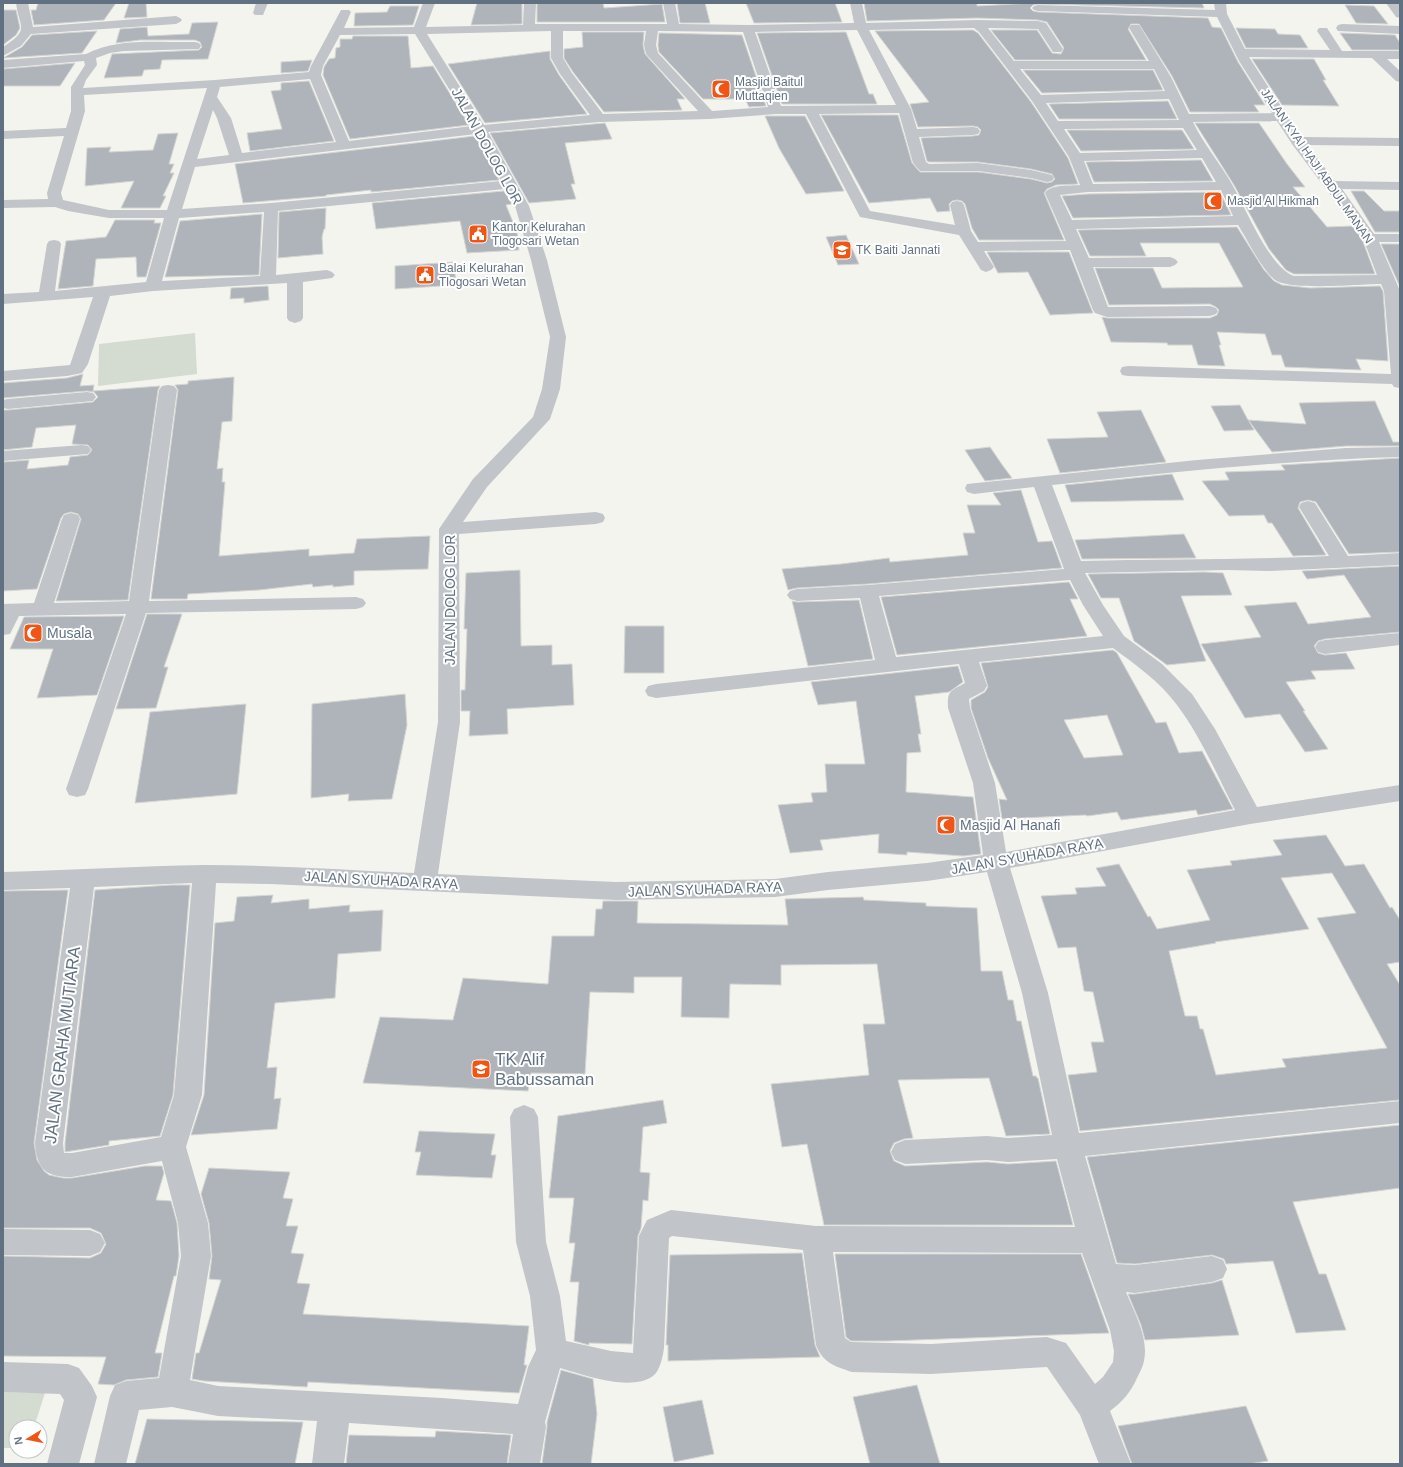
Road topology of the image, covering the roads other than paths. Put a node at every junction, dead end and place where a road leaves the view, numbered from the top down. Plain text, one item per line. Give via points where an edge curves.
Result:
1 (22, 3) edge
2 (430, 3) edge
3 (530, 3) edge
4 (669, 3) edge
5 (856, 3) edge
6 (1392, 3) edge
7 (1060, 6) edge
8 (1038, 8) dead end
9 (345, 12) dead end
10 (1400, 15) edge
11 (1220, 17) edge
12 (176, 20) dead end
13 (977, 24) junction
14 (861, 26) junction
15 (653, 27) junction
16 (527, 28) junction
17 (556, 28) junction
18 (674, 28) junction
19 (1135, 28) dead end
20 (1342, 28) dead end
21 (748, 29) junction
22 (419, 30) junction
23 (1400, 30) edge
24 (336, 32) junction
25 (1323, 32) dead end
26 (25, 35) junction
27 (3, 38) edge
28 (195, 46) dead end
29 (1057, 49) dead end
30 (3, 52) edge
31 (1234, 53) junction
32 (1338, 54) junction
33 (1376, 54) junction
34 (1400, 55) edge
35 (89, 57) junction
36 (3, 64) edge
37 (1011, 65) junction
38 (1157, 65) junction
39 (315, 75) junction
40 (1399, 77) edge
41 (215, 84) junction
42 (77, 92) junction
43 (1174, 95) junction
44 (212, 97) junction
45 (1037, 99) junction
46 (904, 108) junction
47 (776, 110) junction
48 (811, 111) junction
49 (709, 115) junction
50 (1274, 117) junction
51 (599, 118) junction
52 (1186, 121) junction
53 (1054, 125) junction
54 (480, 129) junction
55 (972, 131) dead end
56 (72, 132) junction
57 (911, 133) junction
58 (3, 135) edge
59 (1297, 141) junction
60 (1400, 142) edge
61 (344, 144) junction
62 (1207, 154) junction
63 (1076, 157) junction
64 (237, 158) junction
65 (1312, 161) junction
66 (189, 164) junction
67 (1047, 178) dead end
68 (510, 184) junction
69 (1330, 185) junction
70 (1226, 186) junction
71 (1400, 186) edge
72 (1088, 188) junction
73 (56, 203) junction
74 (3, 204) edge
75 (957, 205) dead end
76 (271, 207) junction
77 (173, 214) junction
78 (1242, 220) junction
79 (1068, 225) junction
80 (964, 231) junction
81 (1370, 238) junction
82 (1400, 238) edge
83 (54, 244) dead end
84 (1076, 245) junction
85 (973, 247) junction
86 (1170, 262) dead end
87 (1084, 263) junction
88 (986, 267) dead end
89 (327, 275) dead end
90 (295, 278) junction
91 (268, 280) junction
92 (153, 286) junction
93 (1393, 287) edge
94 (103, 292) junction
95 (46, 296) junction
96 (3, 299) edge
97 (1210, 311) dead end
98 (295, 318) dead end
99 (1399, 355) edge
100 (1128, 372) dead end
101 (11, 375) edge
102 (1400, 381) edge
103 (168, 390) dead end
104 (87, 397) dead end
105 (6, 410) edge
106 (82, 450) dead end
107 (1400, 452) edge
108 (3, 456) edge
109 (1042, 481) junction
110 (974, 488) dead end
111 (1308, 507) dead end
112 (596, 518) dead end
113 (71, 519) dead end
114 (450, 529) junction
115 (1400, 559) edge
116 (1342, 562) junction
117 (1075, 571) junction
118 (868, 591) junction
119 (797, 595) dead end
120 (356, 603) dead end
121 (138, 607) junction
122 (42, 609) junction
123 (8, 610) edge
124 (3, 629) edge
125 (1400, 639) edge
126 (1117, 641) junction
127 (1325, 647) dead end
128 (967, 656) junction
129 (887, 665) junction
130 (656, 691) dead end
131 (77, 789) dead end
132 (1400, 793) edge
133 (1250, 816) junction
134 (996, 862) junction
135 (205, 874) junction
136 (83, 878) junction
137 (3, 881) edge
138 (425, 882) junction
139 (1400, 1112) edge
140 (524, 1117) dead end
141 (1068, 1146) junction
142 (172, 1147) junction
143 (905, 1152) dead end
144 (816, 1239) junction
145 (1092, 1240) junction
146 (3, 1242) edge
147 (90, 1243) dead end
148 (1212, 1269) dead end
149 (1105, 1277) junction
150 (552, 1351) junction
151 (3, 1377) edge
152 (172, 1392) junction
153 (1092, 1406) junction
154 (335, 1407) junction
155 (528, 1422) junction
156 (63, 1464) edge
157 (110, 1464) edge
158 (328, 1464) edge
159 (524, 1464) edge
160 (1115, 1464) edge

1 - 26 street via 27,22
2 - 22 street
3 - 16 street
4 - 18 street
5 - 14 street
6 - 10 street
7 - 8 street
7 - 11 street
9 - 24 street
11 - 31 street, JALAN KYAI HAJI ABDUL MANAN
12 - 26 street
13 - 14 street
13 - 29 street via 1040,25
13 - 37 street via 984,29
14 - 21 street
14 - 46 street
15 - 17 street
15 - 18 street
15 - 49 street via 650,45 652,54
16 - 17 street
16 - 22 street
17 - 51 street via 557,58
18 - 21 street
19 - 38 street
20 - 23 street
21 - 47 street
22 - 24 street
22 - 54 street, JALAN DOLOG LOR
24 - 39 street via 317,66
25 - 32 street
26 - 27 street
26 - 30 street
28 - 35 street via 117,48 94,52
31 - 32 street
31 - 50 street, JALAN KYAI HAJI ABDUL MANAN
32 - 33 street
33 - 34 street
33 - 40 street
35 - 36 street
35 - 42 street via 91,65 80,80
37 - 38 street
37 - 45 street
38 - 43 street
39 - 41 street
39 - 61 street
41 - 42 street
41 - 44 street
42 - 56 street via 78,111
43 - 45 street
43 - 52 street
44 - 64 street via 224,118
44 - 66 street
45 - 53 street
46 - 48 street
46 - 57 street
47 - 48 street
47 - 49 street
48 - 80 street via 865,214
49 - 51 street
50 - 52 street
50 - 59 street, JALAN KYAI HAJI ABDUL MANAN
50 - 65 street via 1298,157
51 - 54 street
52 - 53 street
52 - 62 street
53 - 63 street
54 - 61 street
54 - 68 street, JALAN DOLOG LOR
55 - 57 street
56 - 58 street
56 - 73 street via 54,193
57 - 67 street via 920,163 925,168 978,168
59 - 60 street
59 - 65 street, JALAN KYAI HAJI ABDUL MANAN
61 - 64 street
62 - 63 street
62 - 70 street
63 - 72 street
64 - 66 street
65 - 69 street, JALAN KYAI HAJI ABDUL MANAN
66 - 77 street
68 - 76 street
68 - 114 street, JALAN DOLOG LOR via 522,206 539,260 558,337 551,389 541,419 480,483
69 - 71 street
69 - 81 street, JALAN KYAI HAJI ABDUL MANAN
70 - 72 street
70 - 78 street
72 - 79 street via 1053,192
73 - 74 street
73 - 77 street via 109,214
75 - 80 street
76 - 77 street
76 - 91 street
77 - 92 street
78 - 79 street
78 - 93 street via 1270,264 1285,280
79 - 84 street
80 - 85 street
81 - 82 street
81 - 93 street, JALAN KYAI HAJI ABDUL MANAN
83 - 95 street
84 - 85 street
84 - 87 street
85 - 88 street
86 - 87 street
87 - 97 street via 1100,308 1105,312
89 - 90 street
90 - 91 street
90 - 98 street
91 - 92 street
92 - 94 street
93 - 99 street, JALAN KYAI HAJI ABDUL MANAN
94 - 95 street
94 - 101 street via 80,364 76,369
95 - 96 street
99 - 102 street, JALAN KYAI HAJI ABDUL MANAN
100 - 102 street
101 - 105 street
103 - 121 street
104 - 105 street
106 - 108 street
107 - 109 street via 1268,459
109 - 110 street
109 - 117 street
111 - 116 street
112 - 114 street
113 - 122 street
114 - 138 street, JALAN DOLOG LOR via 449,722
115 - 116 street
116 - 117 street
117 - 118 street
117 - 126 street via 1093,605
118 - 119 street
118 - 129 street
120 - 121 street
121 - 122 street
121 - 131 street
122 - 123 street
123 - 124 street
125 - 127 street
126 - 128 street
126 - 133 street via 1154,669 1184,699 1204,729
128 - 129 street
128 - 134 street via 976,686 958,696 959,708 984,783
129 - 130 street
132 - 133 street, JALAN SYUHADA RAYA
133 - 134 street, JALAN SYUHADA RAYA
134 - 138 street, JALAN SYUHADA RAYA via 775,888 616,891
134 - 141 street via 1035,993
135 - 136 street, JALAN SYUHADA RAYA
135 - 138 street, JALAN SYUHADA RAYA
135 - 142 street via 188,1095
136 - 137 street, JALAN SYUHADA RAYA
136 - 142 street, JALAN GRAHA MUTIARA via 49,1143 50,1157 57,1165 72,1165
139 - 141 street
140 - 150 street via 531,1242 545,1296
141 - 143 street
141 - 145 street
142 - 152 street via 193,1223 196,1256
144 - 145 street
144 - 150 street via 690,1224 671,1223 656,1229 649,1348 647,1359 642,1366 635,1369 589,1362
144 - 153 street via 831,1345 842,1354 852,1357 931,1359 1054,1353
145 - 149 street
146 - 147 street
148 - 149 street via 1135,1279
149 - 153 street via 1127,1335 1129,1360 1112,1390
150 - 155 street via 544,1367
151 - 156 street via 68,1379 81,1398
152 - 154 street via 218,1401
152 - 157 street via 126,1396
153 - 160 street
154 - 155 street via 521,1419
154 - 158 street
155 - 159 street via 530,1427

